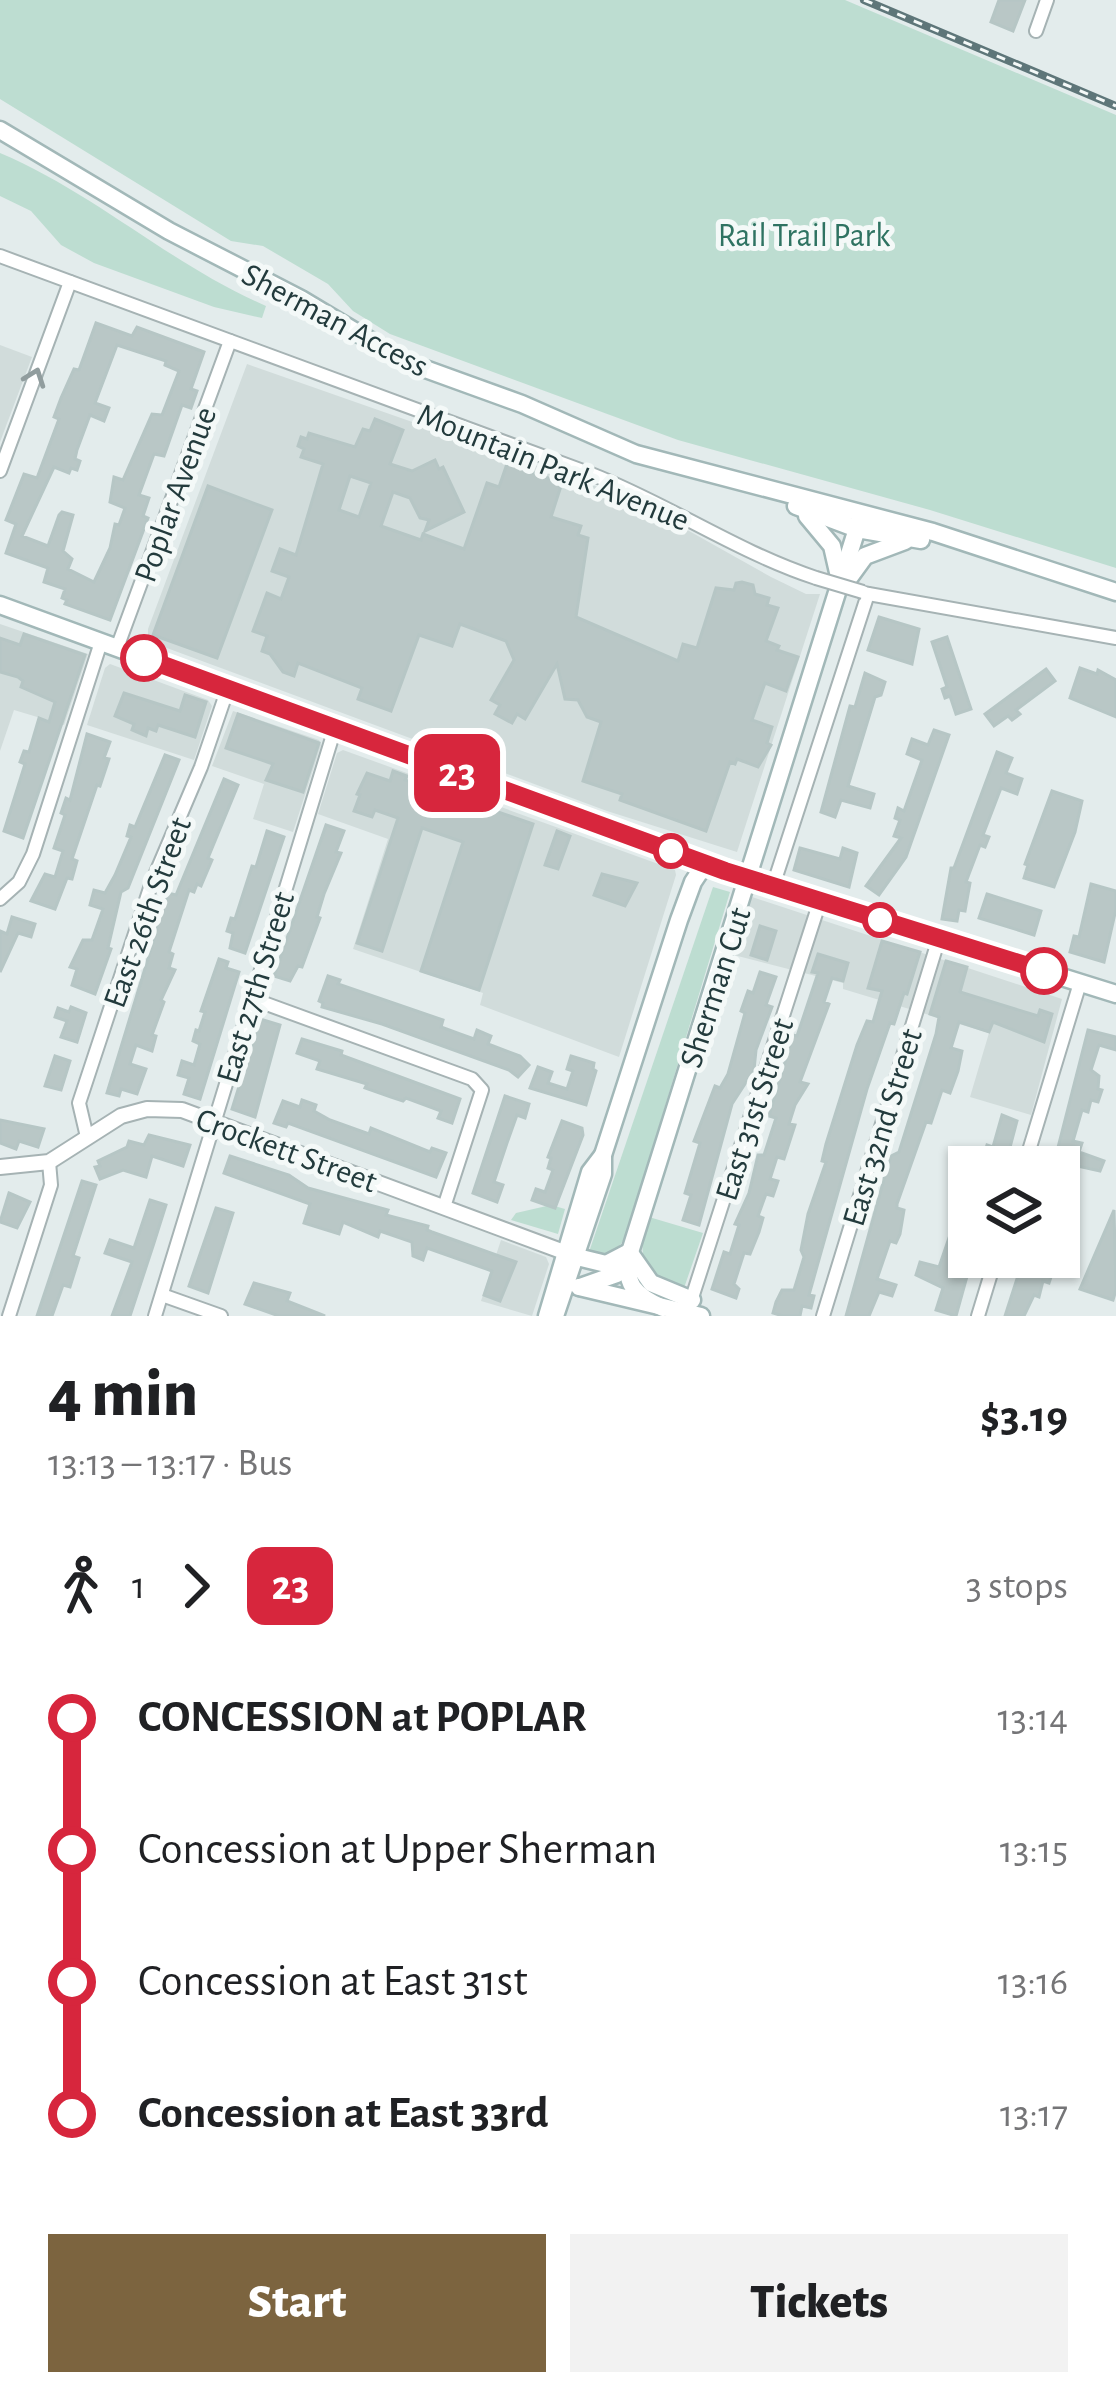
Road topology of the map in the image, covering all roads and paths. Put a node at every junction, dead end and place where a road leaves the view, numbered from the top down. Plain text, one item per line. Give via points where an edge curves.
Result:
1 (1047, 0) edge
2 (1036, 32) dead end
3 (0, 130) edge
4 (0, 256) edge
5 (70, 282) junction
6 (230, 341) junction
7 (0, 472) edge
8 (760, 489) junction
9 (792, 505) junction
10 (859, 522) junction
11 (926, 541) junction
12 (1010, 557) junction
13 (1116, 592) edge
14 (865, 593) junction
15 (837, 600) junction
16 (0, 605) edge
17 (1116, 638) edge
18 (109, 645) junction
19 (228, 688) junction
20 (335, 728) junction
21 (705, 864) junction
22 (767, 885) junction
23 (0, 898) edge
24 (820, 901) junction
25 (938, 938) junction
26 (1080, 983) junction
27 (1116, 994) edge
28 (250, 998) junction
29 (214, 1122) junction
30 (87, 1137) junction
31 (1030, 1146) edge
32 (49, 1162) junction
33 (0, 1167) edge
34 (444, 1207) junction
35 (630, 1252) junction
36 (570, 1255) junction
37 (990, 1278) edge
38 (579, 1287) junction
39 (162, 1294) junction
40 (663, 1308) junction
41 (691, 1311) edge
42 (554, 1315) edge
43 (9, 1316) edge
44 (155, 1316) edge
45 (221, 1316) edge
46 (823, 1316) edge
47 (978, 1316) edge

1 - 2 street
3 - 8 main road, Sherman Access via 406,362 636,454
4 - 5 street, Mountain Park Avenue
5 - 6 street, Mountain Park Avenue
7 -> 5 street
6 - 14 street, Mountain Park Avenue, bridge via 627,488 758,556
6 - 18 street, Poplar Avenue
8 - 9 main road, Sherman Access
8 - 10 main road, Sherman Access
9 - 10 main road, Sherman Access
9 - 15 main road via 832,546
10 - 11 main road, Sherman Access
10 - 12 main road, Sherman Access via 933,532
10 - 15 main road, Sherman Cut
11 - 12 main road, Sherman Access
11 - 15 main road via 865,556
12 - 13 main road, Sherman Access
14 - 17 street, Mountain Park Avenue
14 - 22 street
15 - 35 main road, Sherman Cut
16 - 18 main road
18 - 19 main road
18 - 23 street, Poplar Avenue via 33,854
19 - 20 main road
19 - 30 street, East 26th Street via 79,1103
20 - 21 main road
20 - 28 street, East 27th Street
21 - 22 main road, bridge
21 - 36 main road via 692,882 603,1155 590,1172
22 - 24 main road
24 - 25 main road
24 - 41 street, East 31st Street
25 - 26 main road
25 - 46 street, East 32nd Street
26 - 27 main road
26 - 31 street
28 - 29 street, East 27th Street
28 - 34 street via 472,1079 482,1090
29 - 30 street, Crockett Street via 147,1109
29 - 34 street, Crockett Street
29 - 39 street, East 27th Street
30 - 32 street, Crockett Street
32 - 33 street, Crockett Street
32 - 43 street via 51,1185
34 - 36 street, Crockett Street
35 - 36 main road via 606,1264
35 - 38 main road via 616,1274
35 - 40 main road via 629,1285
35 - 41 main road via 651,1283
36 - 42 main road
37 - 47 street
38 - 40 main road
38 - 42 main road
39 - 44 street, East 27th Street
39 - 45 street
40 - 41 main road

